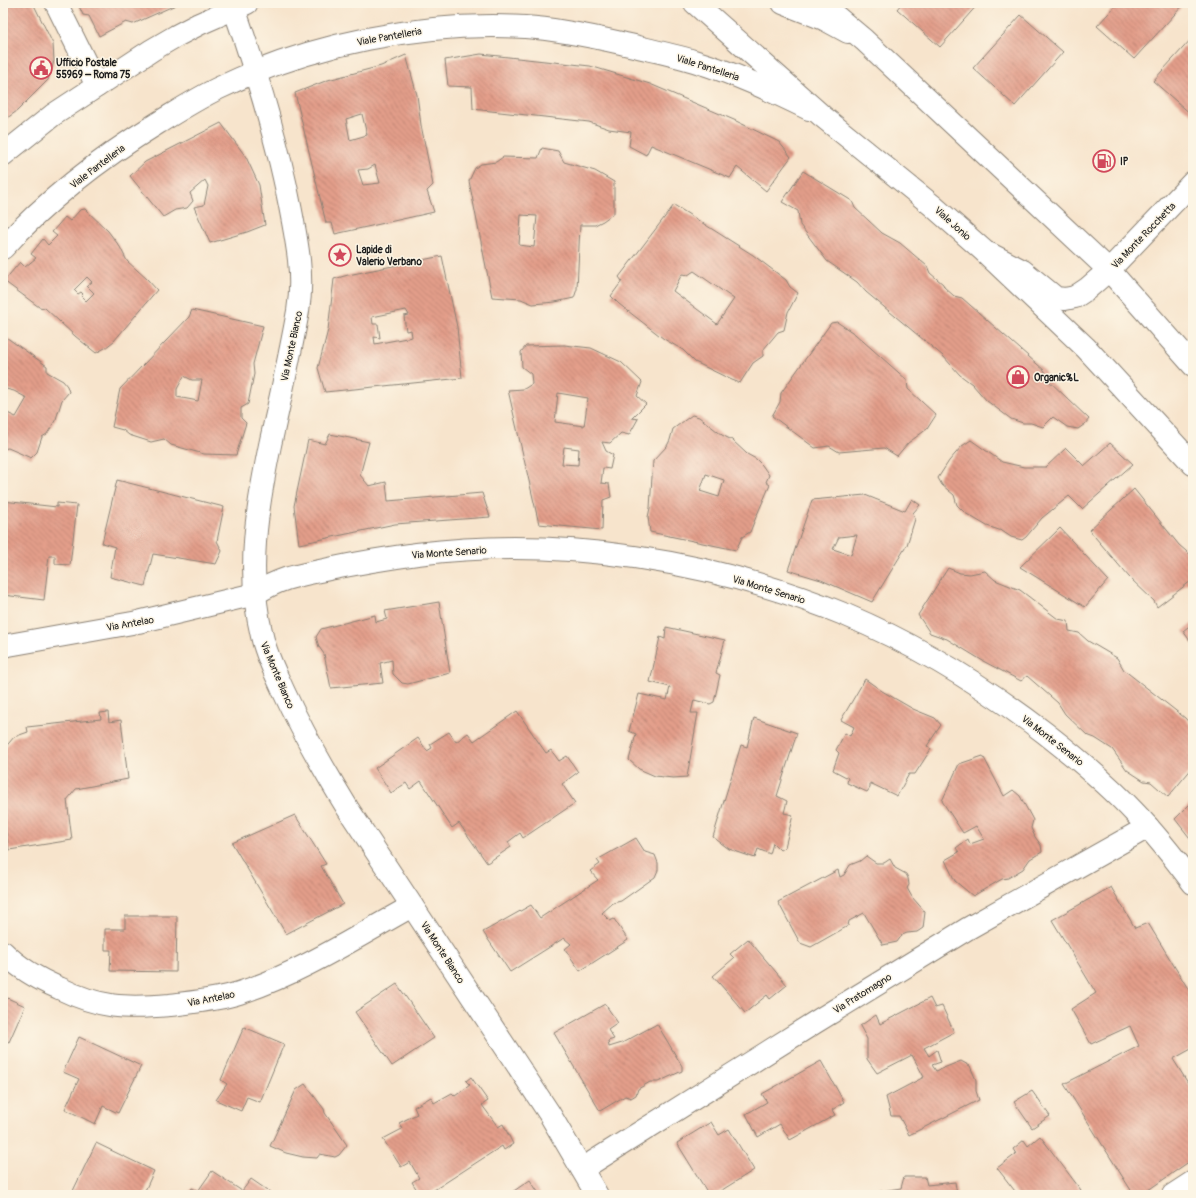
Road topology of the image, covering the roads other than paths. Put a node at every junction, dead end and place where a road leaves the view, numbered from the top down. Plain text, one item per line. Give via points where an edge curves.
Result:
1 (56, 3) edge
2 (695, 3) edge
3 (783, 3) edge
4 (820, 3) edge
5 (241, 6) edge
6 (864, 40) junction
7 (256, 71) junction
8 (97, 86) junction
9 (822, 116) junction
10 (3, 155) edge
11 (1193, 182) edge
12 (3, 248) edge
13 (984, 251) junction
14 (1109, 270) junction
15 (1193, 366) edge
16 (1193, 464) edge
17 (255, 594) junction
18 (3, 646) edge
19 (1148, 828) junction
20 (1193, 883) edge
21 (412, 906) junction
22 (3, 952) edge
23 (582, 1170) junction
24 (1193, 1182) edge
25 (597, 1195) edge
26 (1173, 1195) edge

1 - 8 street
2 - 9 street, Viale Jonio
3 - 6 street
4 - 6 street
5 - 7 street, Via Monte Bianco
5 - 8 street via 176,36
6 - 14 street
7 - 9 street, Viale Pantelleria via 317,51 373,38 456,27 524,27 606,39 696,61 774,91
7 - 12 street, Viale Pantelleria via 189,103 125,144 72,184
7 - 17 street, Via Monte Bianco via 266,102 296,230 301,296 256,518
8 - 10 street via 53,115
9 - 13 street, Viale Jonio
11 - 14 street, Via Monte Rocchetta
13 - 14 street, Via Monte Rocchetta via 1023,271 1056,298 1075,297
13 - 16 street, Viale Jonio via 1086,348
14 - 15 street
17 - 18 street, Via Antelao via 151,619
17 - 19 street, Via Monte Senario via 288,577 358,563 457,550 560,550 633,558 704,570 797,597 847,616 907,644 940,663 1000,700 1065,748 1110,788
17 - 21 street, Via Monte Bianco via 267,654 290,706 348,809
19 - 20 street, Via Monte Senario
19 - 23 street, Via Pratomagno via 967,929
21 - 22 street, Via Antelao via 313,962 278,978 240,993 188,1003 136,1008 96,1003 33,976
21 - 23 street, Via Monte Bianco via 549,1113
23 - 25 street, Via Monte Bianco
24 - 26 street

